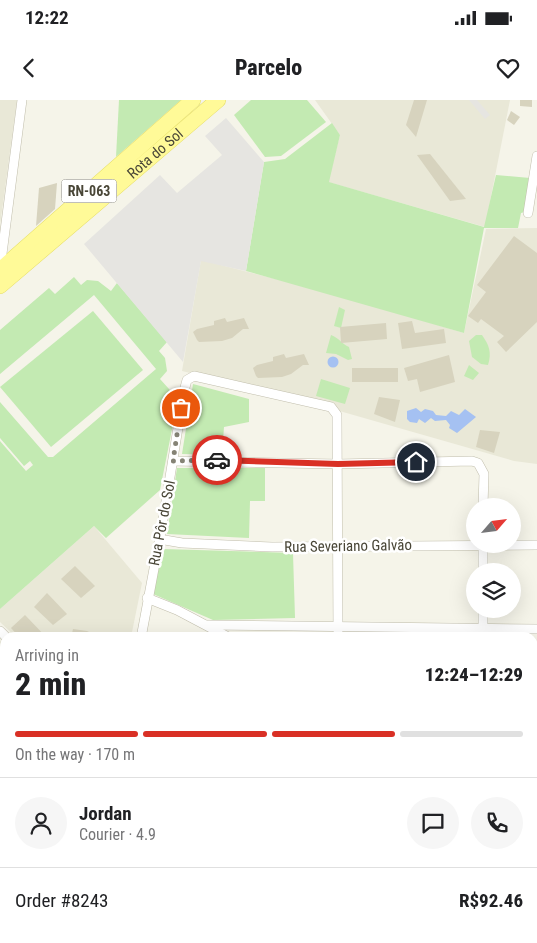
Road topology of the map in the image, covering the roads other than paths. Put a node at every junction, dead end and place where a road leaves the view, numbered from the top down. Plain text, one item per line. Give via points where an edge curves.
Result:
1 (22, 100) edge
2 (193, 100) edge
3 (218, 100) edge
4 (178, 113) junction
5 (188, 125) junction
6 (536, 162) edge
7 (528, 213) dead end
8 (0, 270) edge
9 (0, 286) edge
10 (173, 461) junction
11 (338, 464) junction
12 (483, 498) edge
13 (159, 539) junction
14 (466, 544) edge
15 (337, 545) junction
16 (521, 545) edge
17 (537, 545) edge
18 (147, 598) junction
19 (483, 618) edge
20 (208, 625) junction
21 (338, 626) junction
22 (537, 630) edge
23 (142, 632) edge
24 (220, 632) edge
25 (338, 632) edge
26 (462, 632) edge
27 (483, 632) edge
28 (501, 632) edge

1 - 8 street
2 - 4 main road, Rota do Sol / RN-063
3 - 5 main road, Rota do Sol / RN-063
4 - 5 main road
4 - 8 main road, Rota do Sol / RN-063
5 - 9 main road, Rota do Sol / RN-063
6 - 7 street
10 - 11 street
10 - 11 street, Rua Pôr do Sol via 187,380 191,376 331,407 336,412
10 - 13 street, Rua Pôr do Sol
11 - 12 street via 472,461 478,463 484,474
11 - 15 street
13 - 15 street, Rua Severiano Galvão via 227,546
13 - 18 street, Rua Pôr do Sol
14 - 15 street, Rua Severiano Galvão
15 - 21 street
16 - 17 street, Rua Severiano Galvão
18 - 20 street
18 - 23 street, Rua Pôr do Sol
19 - 27 street
20 - 21 street
20 - 24 street
21 - 25 street
21 - 26 street
22 - 28 street

